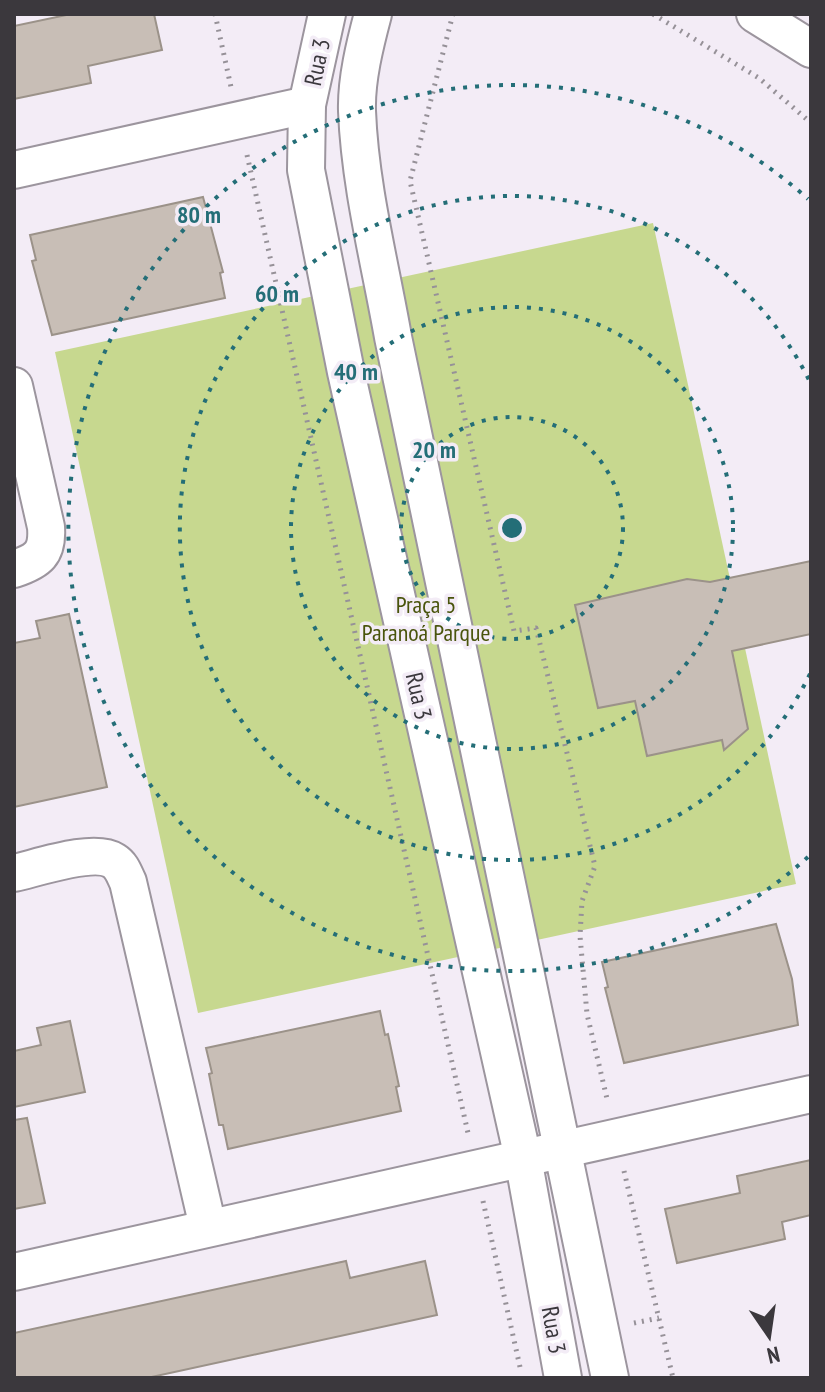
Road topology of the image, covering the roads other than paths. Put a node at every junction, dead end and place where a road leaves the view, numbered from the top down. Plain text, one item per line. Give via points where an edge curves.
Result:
1 (327, 14) edge
2 (373, 14) edge
3 (755, 14) edge
4 (811, 49) edge
5 (307, 105) junction
6 (14, 170) edge
7 (14, 386) edge
8 (14, 569) edge
9 (14, 873) edge
10 (811, 1094) edge
11 (563, 1150) junction
12 (523, 1158) junction
13 (208, 1227) junction
14 (14, 1272) edge
15 (563, 1378) edge
16 (610, 1378) edge

1 - 5 street, Rua 3
2 - 11 street, Rua 3 via 357,109 364,173 393,337
3 - 4 street
5 - 6 street
5 - 12 street, Rua 3 via 306,170 326,274
7 - 8 street via 47,541 43,553
9 - 13 street via 99,856 122,868
10 - 11 street
11 - 12 street
11 - 16 street, Rua 3
12 - 13 street
12 - 15 street, Rua 3
13 - 14 street

